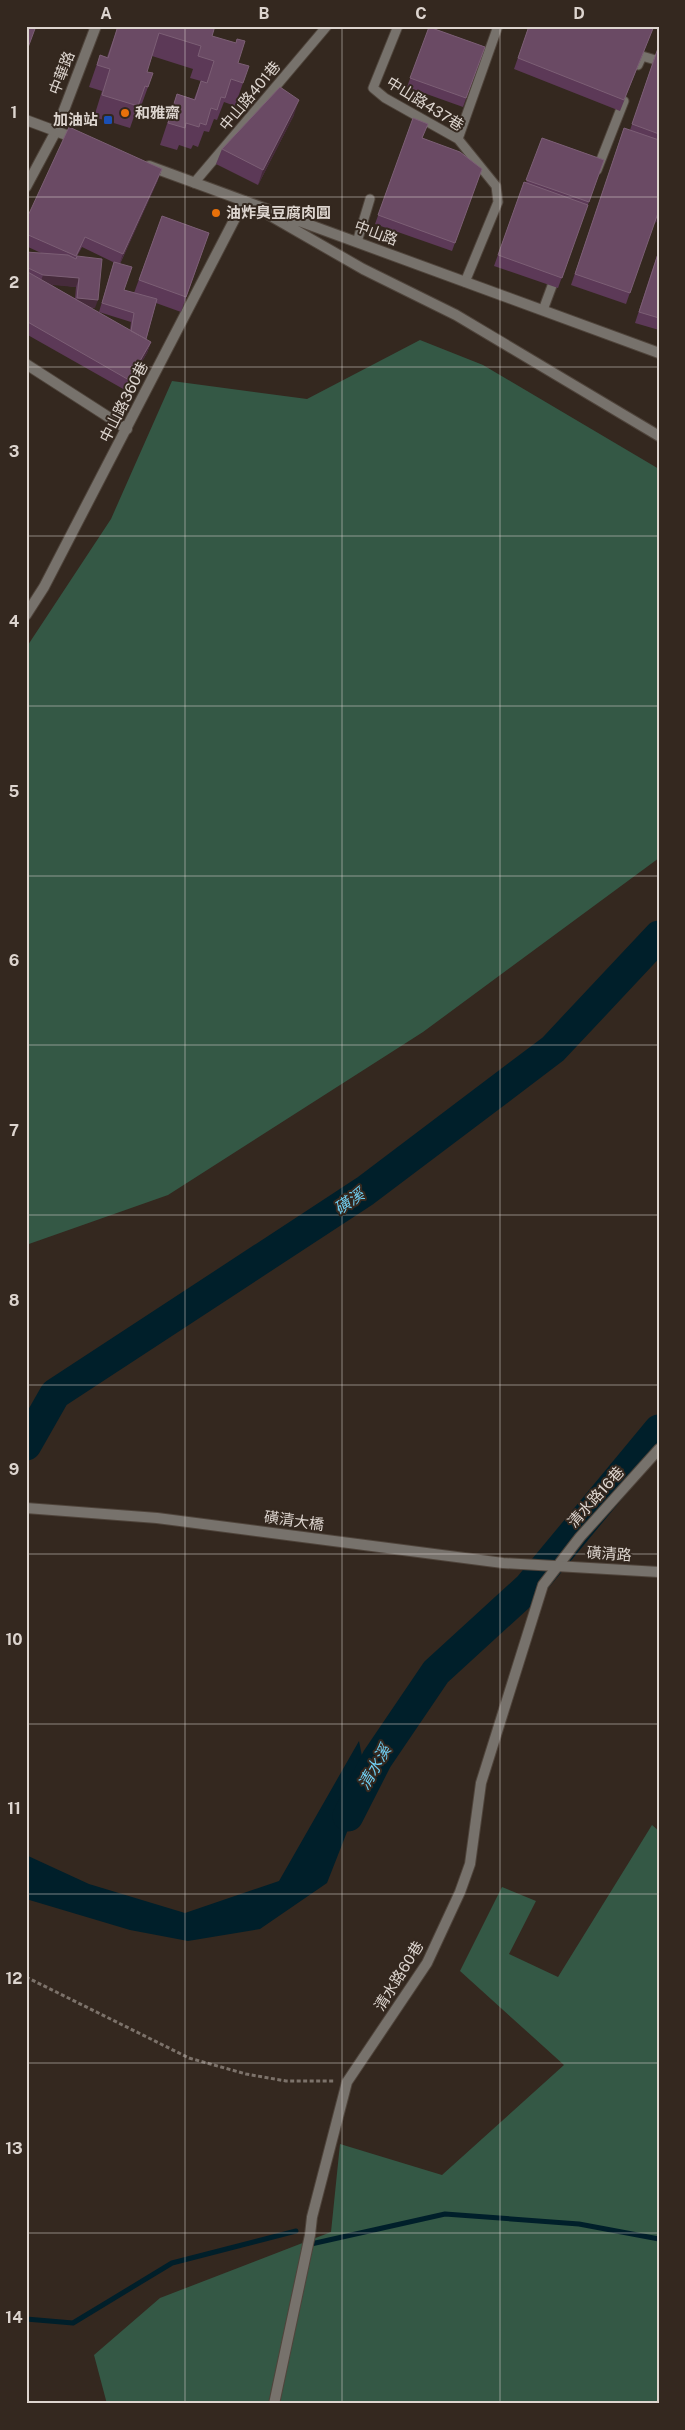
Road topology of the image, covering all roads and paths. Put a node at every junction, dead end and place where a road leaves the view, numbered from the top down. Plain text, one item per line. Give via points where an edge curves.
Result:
1 (96, 26) edge
2 (327, 26) edge
3 (398, 26) edge
4 (498, 26) edge
5 (659, 61) edge
6 (634, 74) edge
7 (627, 92) edge
8 (26, 120) edge
9 (56, 131) junction
10 (458, 139) junction
11 (84, 141) edge
12 (139, 162) edge
13 (194, 183) junction
14 (592, 183) edge
15 (26, 188) edge
16 (370, 199) dead end
17 (244, 201) junction
18 (357, 242) junction
19 (560, 265) edge
20 (465, 282) junction
21 (542, 310) junction
22 (659, 353) edge
23 (26, 364) edge
24 (127, 428) junction
25 (659, 436) edge
26 (26, 615) edge
27 (659, 1449) edge
28 (26, 1508) edge
29 (557, 1565) junction
30 (659, 1572) edge
31 (26, 1977) edge
32 (347, 2082) junction
33 (274, 2404) edge

1 - 9 street, 中華路
2 - 13 lane, 中山路401巷
3 - 10 lane, 中山路437巷 via 374,88 385,98
4 - 10 lane
5 - 6 lane via 642,56
7 - 14 lane
8 - 9 street
9 - 11 street
9 - 15 street, 中華路
10 - 20 lane, 中山路437巷 via 496,186 498,202
12 - 13 street, 中山路
13 - 17 street, 中山路
16 - 18 lane
17 - 18 street, 中山路
17 - 24 street, 中山路360巷
17 - 25 street via 363,269 456,315
18 - 20 street, 中山路
19 - 21 lane
20 - 21 street, 中山路
21 - 22 street, 中山路
23 - 24 street
24 - 26 street, 中山路360巷 via 44,587
27 - 29 street, 清水路16巷
28 - 29 street, 磺清大橋 via 157,1518 503,1563
29 - 30 street, 磺清路
29 - 32 street, 清水路60巷 via 543,1585 498,1724 481,1783 470,1864 460,1892 427,1963
31 - 32 path via 188,2058 286,2081
32 - 33 street, 清水路60巷 via 312,2217

